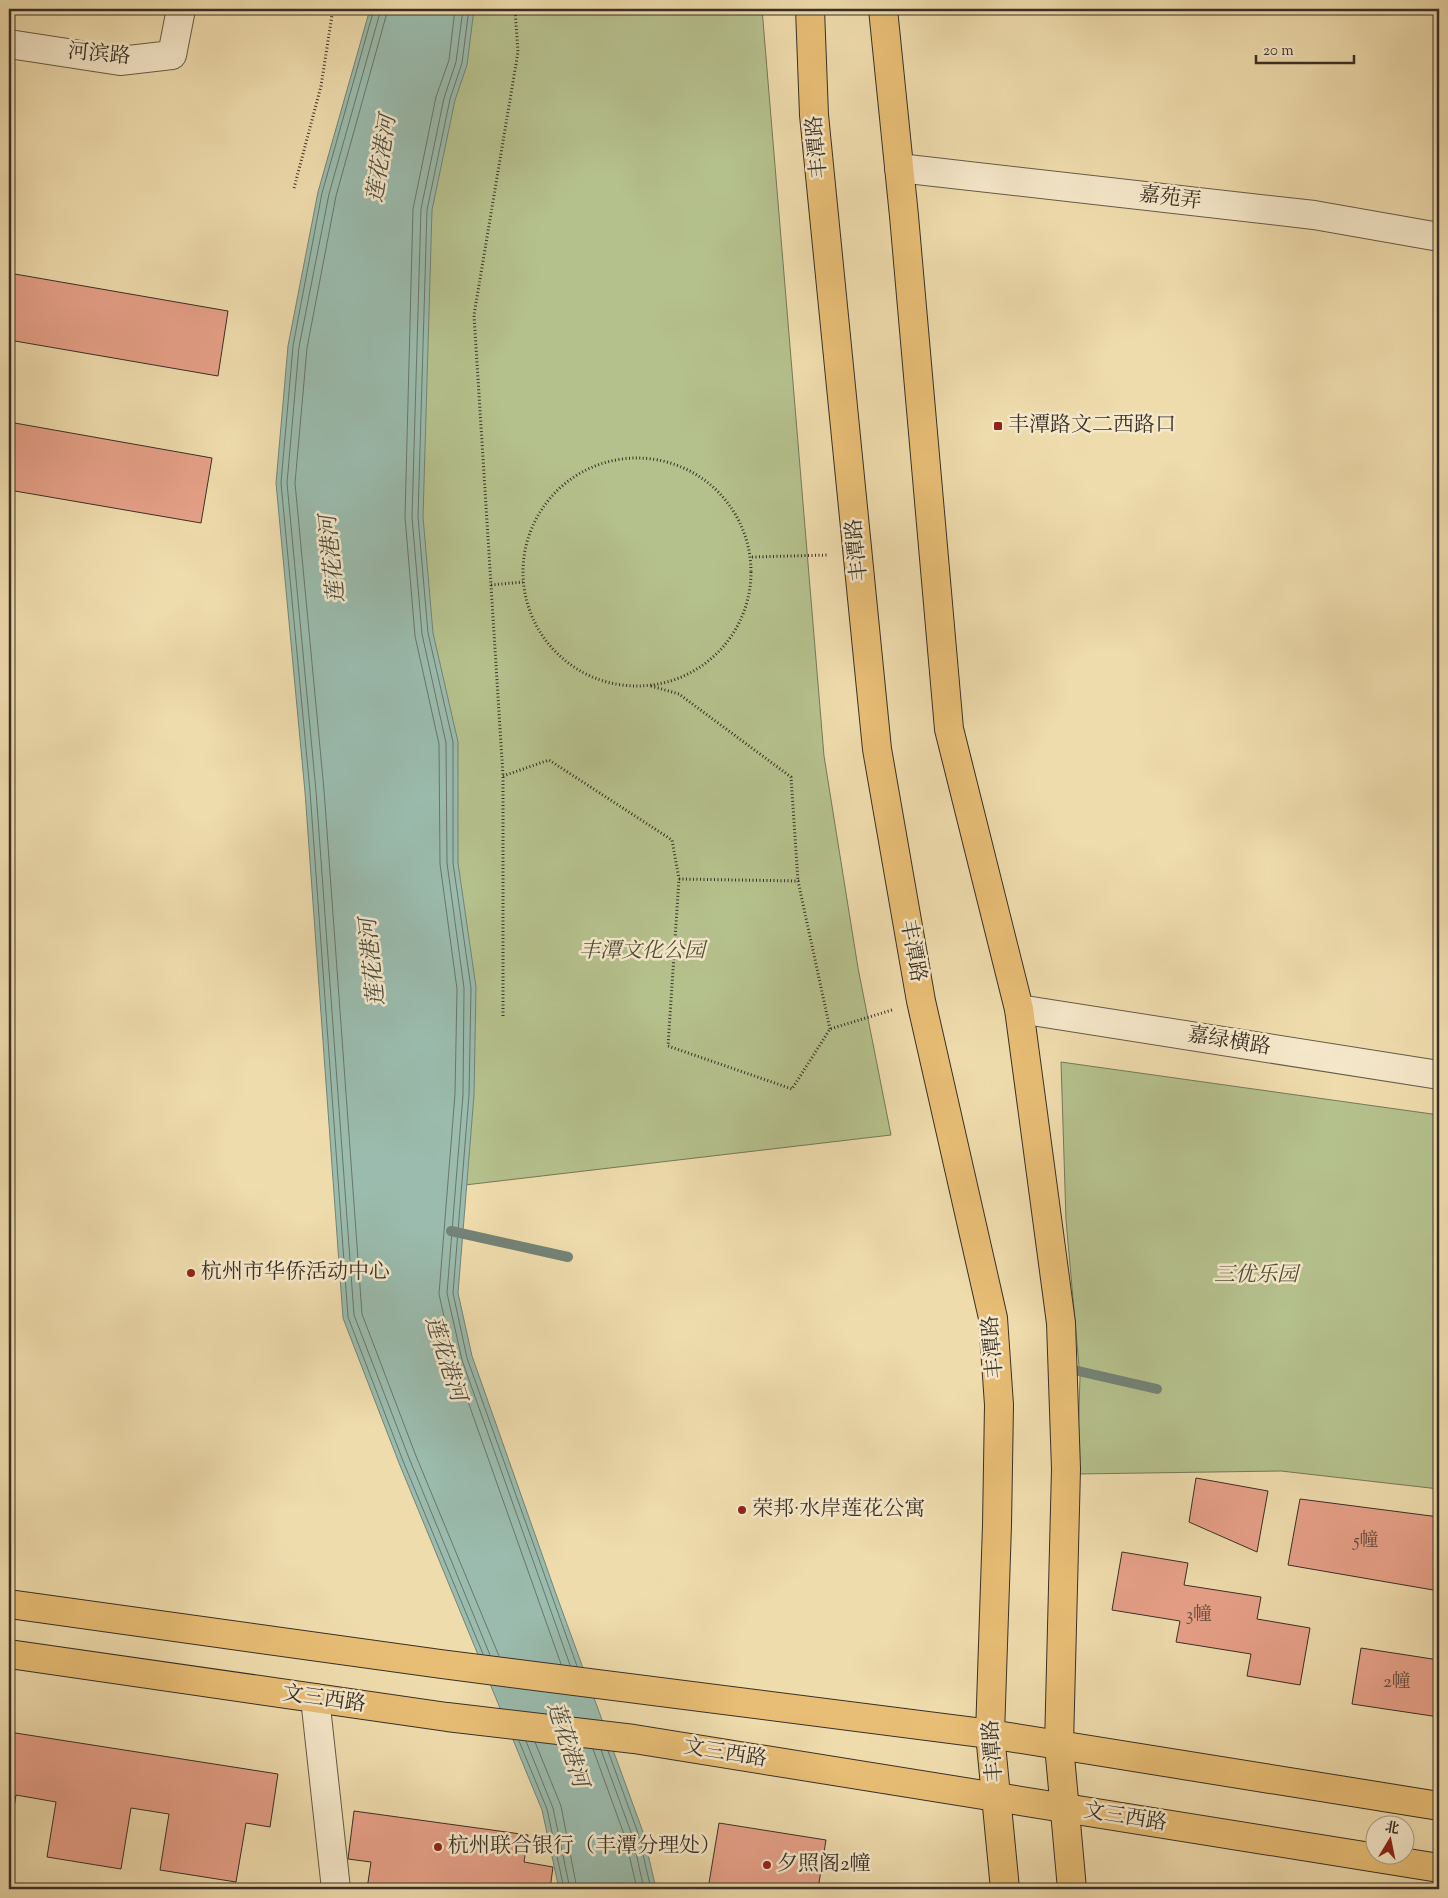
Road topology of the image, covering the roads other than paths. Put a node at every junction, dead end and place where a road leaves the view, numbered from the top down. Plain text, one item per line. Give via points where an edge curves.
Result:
1 (181, 9) edge
2 (810, 9) edge
3 (883, 9) edge
4 (9, 44) edge
5 (899, 168) junction
6 (1439, 237) edge
7 (1019, 1009) junction
8 (1439, 1075) edge
9 (9, 1604) edge
10 (9, 1654) edge
11 (315, 1698) junction
12 (990, 1734) junction
13 (1059, 1745) junction
14 (998, 1799) junction
15 (1439, 1806) edge
16 (1066, 1809) junction
17 (1439, 1868) edge
18 (336, 1889) edge
19 (1004, 1889) edge
20 (1072, 1889) edge

1 - 4 street, 河滨路 via 172,55 120,62
2 - 12 main road, 丰潭路 via 814,115 877,750 921,1001 993,1318 998,1405
3 - 5 main road
5 - 6 street, 嘉苑弄 via 1314,215
5 - 7 main road via 949,729
7 - 8 street, 嘉绿横路
7 - 13 main road via 1062,1323 1066,1469
9 - 12 main road via 617,1688
10 - 11 main road, 文三西路
11 - 14 main road, 文三西路 via 634,1739
11 - 18 street
12 - 13 main road
12 - 14 main road, 丰潭路
13 - 15 main road
13 - 16 main road
14 - 16 main road, 文三西路
14 - 19 main road, 丰潭路
16 - 17 main road, 文三西路
16 - 20 main road

